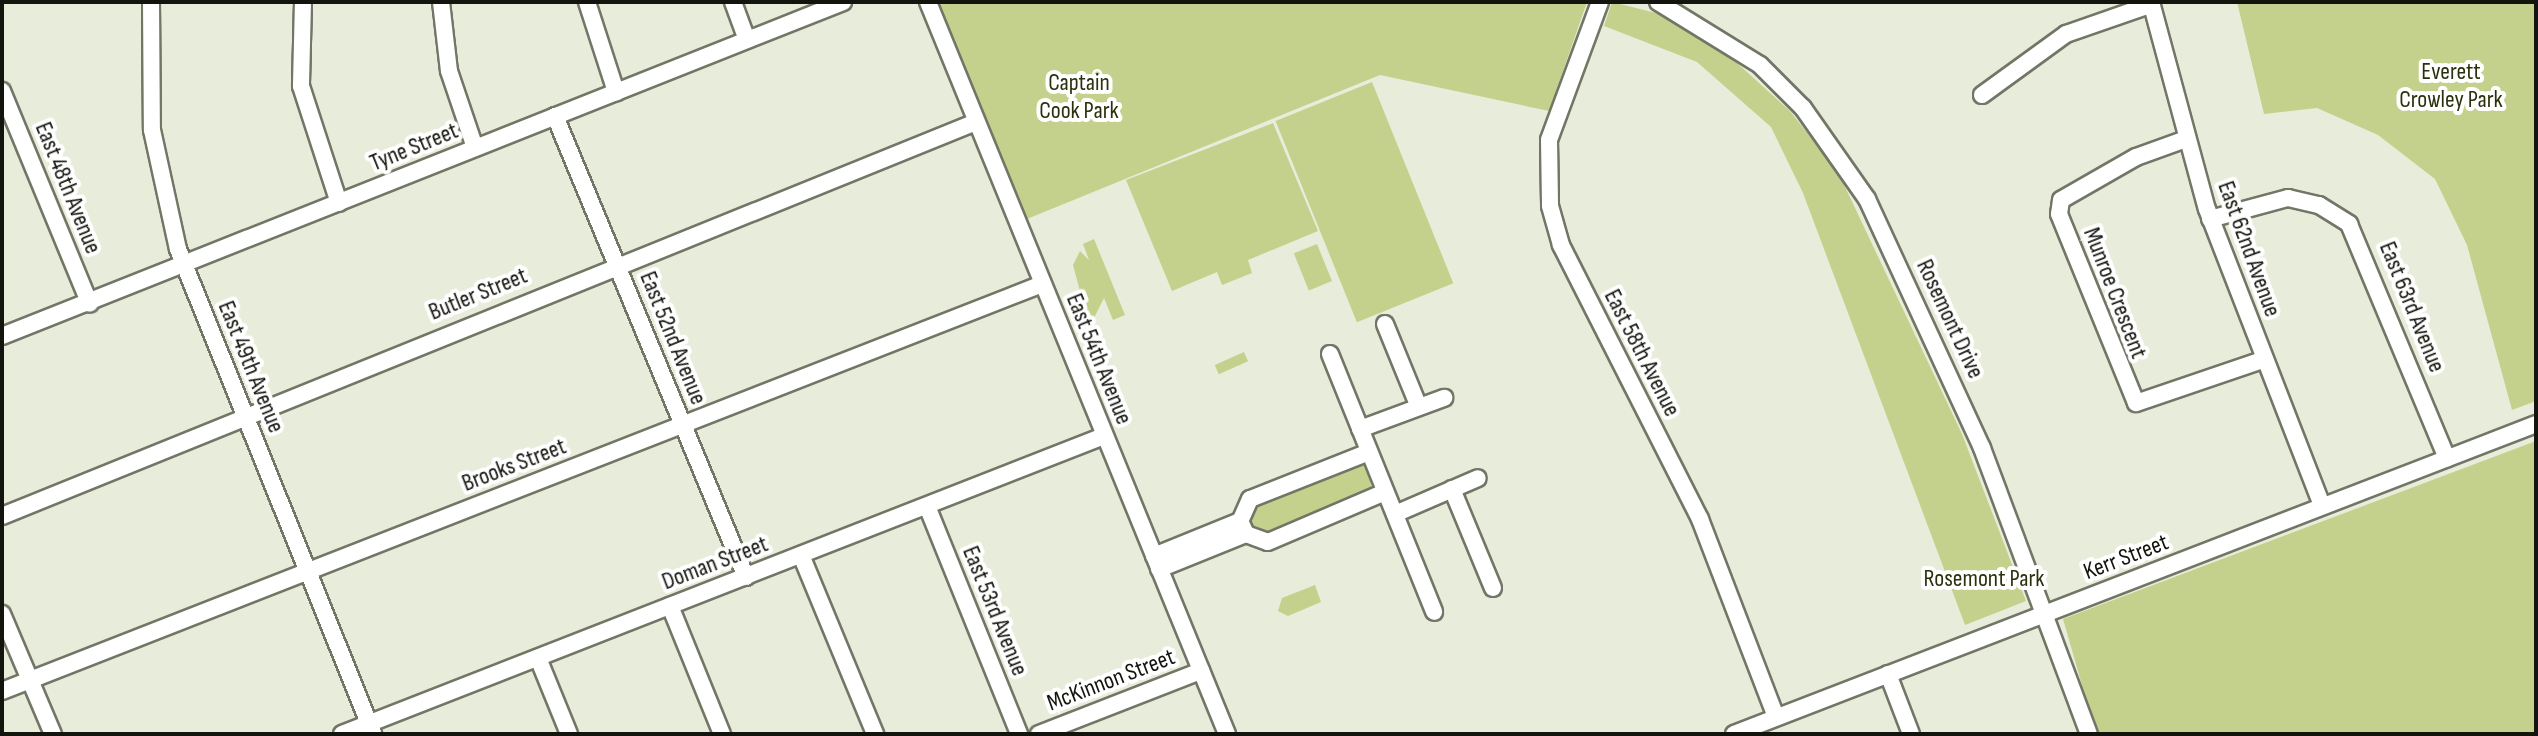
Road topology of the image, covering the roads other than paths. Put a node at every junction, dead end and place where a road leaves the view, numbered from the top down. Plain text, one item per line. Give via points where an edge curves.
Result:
1 (151, 2) edge
2 (303, 2) edge
3 (441, 2) edge
4 (587, 2) edge
5 (733, 2) edge
6 (843, 2) edge
7 (928, 2) edge
8 (1600, 2) edge
9 (1658, 2) edge
10 (2151, 3) edge
11 (747, 40) junction
12 (2, 91) edge
13 (616, 92) junction
14 (1982, 95) dead end
15 (555, 116) junction
16 (976, 122) junction
17 (2186, 139) junction
18 (475, 148) junction
19 (339, 203) junction
20 (2210, 219) junction
21 (617, 264) junction
22 (185, 267) junction
23 (1042, 284) junction
24 (90, 304) junction
25 (1385, 324) dead end
26 (2, 336) edge
27 (1330, 354) dead end
28 (2265, 359) junction
29 (1444, 398) dead end
30 (1418, 405) junction
31 (245, 417) junction
32 (2536, 424) edge
33 (683, 425) junction
34 (1360, 429) junction
35 (1104, 436) junction
36 (1369, 452) junction
37 (2447, 458) junction
38 (1478, 478) dead end
39 (1452, 489) junction
40 (1385, 492) junction
41 (927, 506) junction
42 (2322, 506) junction
43 (1395, 514) junction
44 (2, 516) edge
45 (1243, 527) junction
46 (801, 555) junction
47 (1156, 562) junction
48 (308, 571) junction
49 (746, 577) junction
50 (1493, 588) dead end
51 (670, 606) junction
52 (1434, 612) dead end
53 (2048, 613) junction
54 (2, 614) edge
55 (538, 658) junction
56 (1201, 671) junction
57 (1888, 674) junction
58 (30, 680) junction
59 (2, 691) edge
60 (1776, 717) junction
61 (371, 729) edge
62 (1042, 733) edge
63 (53, 734) edge
64 (342, 734) edge
65 (569, 734) edge
66 (722, 734) edge
67 (875, 734) edge
68 (1019, 734) edge
69 (1227, 734) edge
70 (1734, 734) edge
71 (1911, 734) edge
72 (2089, 734) edge

1 - 22 street, East 49th Avenue via 152,130
2 - 19 street via 301,86
3 - 18 street via 449,71
4 - 13 street
5 - 11 street
6 - 11 street, Tyne Street
7 - 16 street, East 54th Avenue
8 - 60 street, East 58th Avenue via 1549,140 1556,227 1700,519
9 - 53 street, Rosemont Drive via 1760,65 1842,157 1926,322
10 - 14 street via 2066,34
10 - 17 street, East 62nd Avenue
11 - 13 street, Tyne Street
12 - 24 street, East 48th Avenue
13 - 15 street, Tyne Street
15 - 18 street, Tyne Street
15 - 21 street, East 52nd Avenue
16 - 21 street, Butler Street
16 - 23 street, East 54th Avenue
17 - 20 street, East 62nd Avenue
17 - 28 street, Munroe Crescent via 2136,157 2061,200 2059,214 2136,403
18 - 19 street, Tyne Street
19 - 22 street, Tyne Street
20 - 28 street, East 62nd Avenue
20 - 37 street, East 63rd Avenue via 2288,198 2319,205 2349,224
21 - 31 street, Butler Street
21 - 33 street, East 52nd Avenue
22 - 24 street, Tyne Street
22 - 31 street, East 49th Avenue
23 - 33 street, Brooks Street
23 - 35 street, East 54th Avenue
24 - 26 street, Tyne Street
25 - 30 street
27 - 34 street
28 - 42 street, East 62nd Avenue
29 - 30 street
30 - 34 street
31 - 44 street, Butler Street
31 - 48 street, East 49th Avenue
32 - 37 street, Kerr Street
33 - 48 street, Brooks Street
33 - 49 street, East 52nd Avenue
34 - 36 street
35 - 41 street, Doman Street
35 - 47 street, East 54th Avenue
36 - 40 street
36 - 45 street via 1250,499
37 - 42 street, Kerr Street
38 - 39 street
39 - 43 street
39 - 50 street
40 - 43 street
40 - 45 street via 1268,542
41 - 46 street, Doman Street
41 - 68 street, East 53rd Avenue
42 - 53 street, Kerr Street
43 - 52 street
45 - 47 street
46 - 49 street, Doman Street
46 - 67 street
47 - 56 street, East 54th Avenue
48 - 58 street, Brooks Street
48 - 61 street, East 49th Avenue
49 - 51 street, Doman Street
51 - 55 street, Doman Street
51 - 66 street
53 - 57 street, Kerr Street
53 - 72 street, Rosemont Drive
54 - 58 street
55 - 61 street, Doman Street
55 - 65 street
56 - 62 street, McKinnon Street
56 - 69 street, East 54th Avenue
57 - 60 street, Kerr Street
57 - 71 street
58 - 59 street, Brooks Street
58 - 63 street
60 - 70 street, Kerr Street
61 - 64 street, Doman Street

